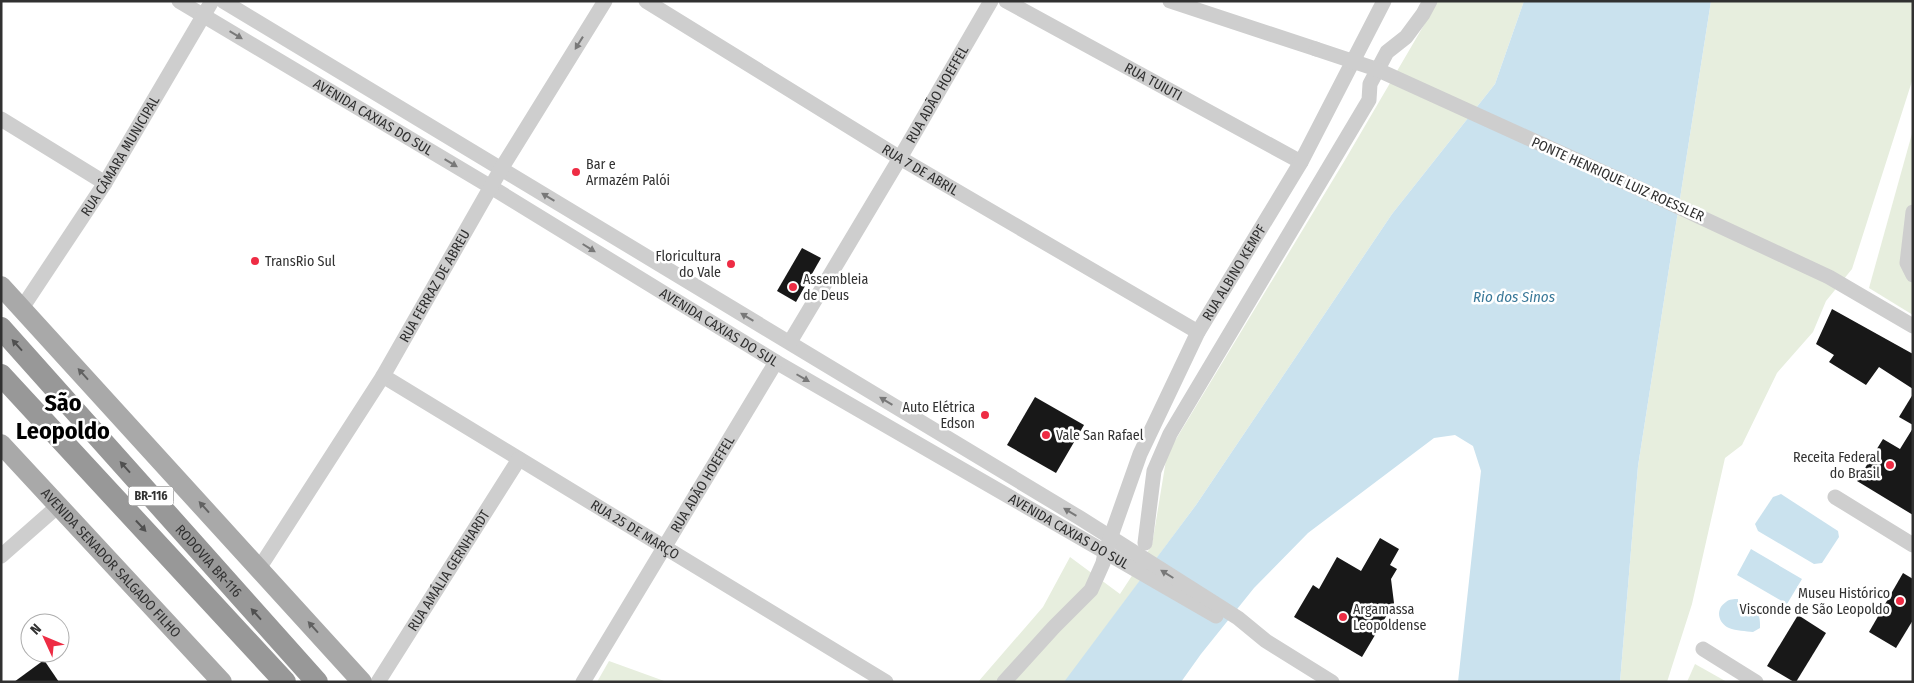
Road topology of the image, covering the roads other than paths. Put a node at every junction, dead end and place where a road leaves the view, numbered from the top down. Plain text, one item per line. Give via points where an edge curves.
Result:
1 (179, 1) edge
2 (212, 1) edge
3 (223, 1) edge
4 (605, 1) edge
5 (646, 1) edge
6 (991, 1) edge
7 (1006, 1) edge
8 (1170, 1) edge
9 (1384, 1) edge
10 (1430, 1) edge
11 (204, 16) junction
12 (1, 119) edge
13 (900, 158) junction
14 (1301, 162) junction
15 (501, 169) junction
16 (105, 183) junction
17 (491, 187) junction
18 (1913, 212) edge
19 (1913, 275) edge
20 (2, 289) edge
21 (22, 308) junction
22 (1913, 326) edge
23 (1, 328) edge
24 (1198, 332) junction
25 (790, 342) junction
26 (776, 362) junction
27 (1, 374) edge
28 (383, 376) junction
29 (1, 444) edge
30 (519, 459) junction
31 (1124, 497) junction
32 (1151, 497) junction
33 (1835, 498) dead end
34 (58, 506) junction
35 (1111, 538) junction
36 (1145, 543) dead end
37 (1913, 545) edge
38 (664, 547) junction
39 (1105, 553) junction
40 (1, 556) edge
41 (1142, 566) junction
42 (260, 567) junction
43 (1703, 649) dead end
44 (300, 664) junction
45 (283, 681) edge
46 (222, 682) edge
47 (317, 682) edge
48 (329, 682) edge
49 (362, 682) edge
50 (378, 682) edge
51 (583, 682) edge
52 (886, 682) edge
53 (1004, 682) edge
54 (1332, 682) edge
55 (1756, 682) edge

1 - 11 street, AVENIDA CAXIAS DO SUL
2 - 11 street, RUA CÂMARA MUNICIPAL
3 - 15 street, AVENIDA CAXIAS DO SUL
4 -> 15 street, RUA FERRAZ DE ABREU
5 - 13 street, RUA 7 DE ABRIL
6 - 13 street, RUA ADÃO HOEFFEL
7 - 14 street, RUA TUIUTI
8 - 22 street, PONTE HENRIQUE LUIZ ROESSLER, bridge via 1376,69 1829,277
9 - 14 street, RUA ALBINO KEMPF
10 - 32 street via 1406,37 1387,52 1370,84 1369,100 1170,434 1154,471
11 - 16 street, RUA CÂMARA MUNICIPAL
11 -> 17 street, AVENIDA CAXIAS DO SUL
12 - 16 street
13 - 24 street, RUA 7 DE ABRIL
13 - 25 street, RUA ADÃO HOEFFEL
14 - 24 street, RUA ALBINO KEMPF
15 - 17 street, RUA FERRAZ DE ABREU
25 -> 15 street, AVENIDA CAXIAS DO SUL
16 - 21 street, RUA CÂMARA MUNICIPAL
17 -> 26 street, AVENIDA CAXIAS DO SUL
17 - 28 street, RUA FERRAZ DE ABREU
18 - 19 street via 1907,263
20 - 21 main road
42 -> 21 main road
44 -> 23 highway, RODOVIA BR-116 / BR-116
24 - 31 street, RUA ALBINO KEMPF via 1140,454
35 -> 25 street, AVENIDA CAXIAS DO SUL
26 - 38 street, RUA ADÃO HOEFFEL
26 -> 39 street, AVENIDA CAXIAS DO SUL
27 -> 45 highway, RODOVIA BR-116 / BR-116
28 - 30 street, RUA 25 DE MARÇO
28 - 42 street, RUA FERRAZ DE ABREU
29 - 34 main road, AVENIDA SENADOR SALGADO FILHO
30 - 38 street, RUA 25 DE MARÇO
30 - 50 street, RUA AMÁLIA GERNHARDT
31 - 32 street
31 - 35 street, RUA ALBINO KEMPF
32 - 36 street
33 - 37 street
34 - 40 street
34 - 46 main road, AVENIDA SENADOR SALGADO FILHO
35 - 39 street, RUA ALBINO KEMPF
35 - 41 street, AVENIDA CAXIAS DO SUL
38 - 51 street, RUA ADÃO HOEFFEL
38 - 52 street, RUA 25 DE MARÇO
39 - 41 street, AVENIDA CAXIAS DO SUL
39 - 53 street, RUA ALBINO KEMPF via 1091,590
41 - 54 street, AVENIDA CAXIAS DO SUL
49 -> 42 main road
43 - 55 street
44 - 47 highway, RODOVIA BR-116 / BR-116
44 - 48 highway

